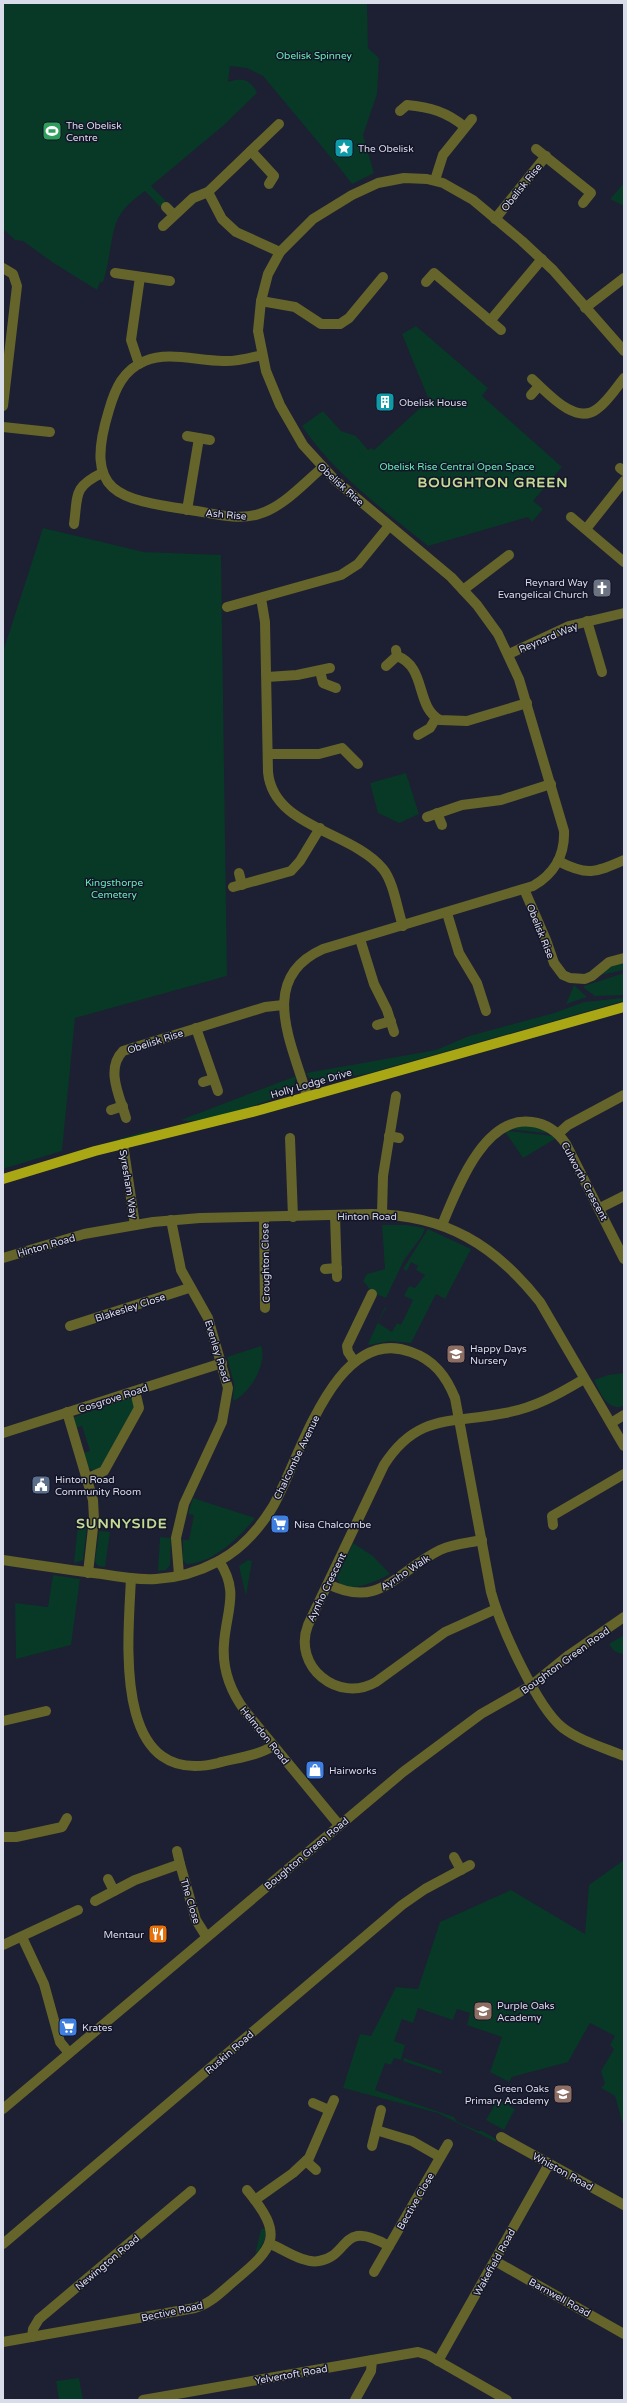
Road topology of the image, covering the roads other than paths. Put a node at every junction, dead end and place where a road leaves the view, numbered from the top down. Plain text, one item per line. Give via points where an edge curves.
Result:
1 (400, 111) dead end
2 (472, 119) dead end
3 (279, 124) dead end
4 (465, 127) junction
5 (536, 149) dead end
6 (251, 151) junction
7 (546, 156) junction
8 (435, 180) junction
9 (269, 184) dead end
10 (208, 192) junction
11 (583, 203) dead end
12 (166, 206) dead end
13 (174, 215) junction
14 (495, 218) junction
15 (163, 226) dead end
16 (280, 252) junction
17 (542, 259) junction
18 (3, 268) edge
19 (115, 273) dead end
20 (140, 276) junction
21 (383, 277) dead end
22 (624, 278) edge
23 (170, 281) dead end
24 (426, 282) dead end
25 (261, 301) junction
26 (585, 308) junction
27 (490, 321) junction
28 (501, 330) dead end
29 (624, 352) edge
30 (262, 355) junction
31 (139, 364) junction
32 (624, 378) edge
33 (531, 395) dead end
34 (3, 406) edge
35 (3, 427) edge
36 (50, 432) dead end
37 (187, 436) dead end
38 (198, 438) junction
39 (210, 440) dead end
40 (322, 468) junction
41 (102, 473) junction
42 (624, 481) edge
43 (187, 510) junction
44 (571, 517) dead end
45 (74, 524) dead end
46 (389, 526) junction
47 (586, 529) junction
48 (509, 555) dead end
49 (624, 562) edge
50 (463, 590) junction
51 (261, 598) junction
52 (227, 607) dead end
53 (624, 613) edge
54 (587, 621) junction
55 (509, 654) junction
56 (386, 666) dead end
57 (330, 668) dead end
58 (320, 671) junction
59 (602, 672) dead end
60 (267, 677) junction
61 (336, 688) dead end
62 (526, 703) junction
63 (436, 718) junction
64 (418, 735) dead end
65 (268, 754) junction
66 (358, 764) dead end
67 (551, 784) junction
68 (437, 813) junction
69 (427, 817) dead end
70 (442, 825) dead end
71 (320, 828) junction
72 (624, 860) edge
73 (558, 861) junction
74 (239, 873) dead end
75 (524, 889) junction
76 (447, 913) junction
77 (403, 926) junction
78 (360, 938) junction
79 (624, 958) edge
80 (283, 1005) junction
81 (481, 1007) dead end
82 (624, 1007) edge
83 (391, 1021) junction
84 (377, 1025) dead end
85 (196, 1028) junction
86 (394, 1032) dead end
87 (213, 1079) junction
88 (203, 1082) dead end
89 (218, 1091) dead end
90 (624, 1094) edge
91 (307, 1096) junction
92 (396, 1096) dead end
93 (123, 1106) junction
94 (111, 1110) dead end
95 (126, 1118) dead end
96 (559, 1133) junction
97 (389, 1136) junction
98 (290, 1138) dead end
99 (400, 1138) dead end
100 (123, 1144) junction
101 (3, 1179) edge
102 (624, 1196) edge
103 (600, 1208) junction
104 (382, 1214) junction
105 (335, 1216) junction
106 (293, 1217) junction
107 (264, 1218) junction
108 (171, 1220) junction
109 (136, 1225) junction
110 (442, 1225) junction
111 (3, 1258) edge
112 (624, 1259) edge
113 (325, 1268) dead end
114 (189, 1288) junction
115 (372, 1294) dead end
116 (266, 1308) dead end
117 (70, 1326) dead end
118 (354, 1361) junction
119 (222, 1363) junction
120 (584, 1379) junction
121 (135, 1391) junction
122 (67, 1412) junction
123 (624, 1415) edge
124 (460, 1418) junction
125 (611, 1423) junction
126 (3, 1433) edge
127 (624, 1446) edge
128 (624, 1474) edge
129 (88, 1478) junction
130 (553, 1525) dead end
131 (482, 1540) junction
132 (3, 1560) edge
133 (219, 1561) junction
134 (88, 1573) junction
135 (179, 1575) junction
136 (131, 1578) junction
137 (328, 1584) junction
138 (496, 1609) junction
139 (624, 1617) edge
140 (532, 1685) junction
141 (46, 1712) dead end
142 (3, 1721) edge
143 (273, 1746) junction
144 (624, 1756) edge
145 (339, 1825) junction
146 (65, 1827) dead end
147 (3, 1838) edge
148 (177, 1851) dead end
149 (454, 1856) dead end
150 (180, 1864) junction
151 (470, 1865) dead end
152 (461, 1870) junction
153 (108, 1879) dead end
154 (114, 1891) junction
155 (95, 1901) dead end
156 (78, 1910) dead end
157 (206, 1936) junction
158 (22, 1937) junction
159 (3, 1945) edge
160 (69, 2053) junction
161 (334, 2100) dead end
162 (313, 2103) dead end
163 (3, 2109) edge
164 (329, 2110) junction
165 (381, 2110) dead end
166 (376, 2130) junction
167 (502, 2136) dead end
168 (448, 2144) dead end
169 (372, 2146) dead end
170 (440, 2157) junction
171 (309, 2158) junction
172 (549, 2164) junction
173 (316, 2170) dead end
174 (247, 2190) dead end
175 (191, 2191) dead end
176 (256, 2200) junction
177 (624, 2205) edge
178 (3, 2244) edge
179 (270, 2244) junction
180 (389, 2246) junction
181 (495, 2261) junction
182 (374, 2272) dead end
183 (624, 2334) edge
184 (32, 2337) junction
185 (3, 2342) edge
186 (372, 2360) junction
187 (438, 2361) junction
188 (143, 2400) edge
189 (355, 2400) edge
190 (507, 2400) edge

1 - 4 street via 406,105 425,107 448,114
2 - 4 street
3 - 6 street
4 - 8 street via 443,155
5 - 7 street, Obelisk Rise
6 - 9 street via 274,176
6 - 10 street
7 - 11 street, Obelisk Rise via 591,193
7 - 14 street, Obelisk Rise
8 - 14 street, Obelisk Rise via 465,195
8 - 16 street, Obelisk Rise via 404,178 367,187 313,219
10 - 13 street via 193,198
10 - 16 street via 222,219 236,232
12 - 13 street
13 - 15 street
14 - 17 street, Obelisk Rise
16 - 25 street, Obelisk Rise via 268,274
17 - 26 street, Obelisk Rise
17 - 27 street
18 - 34 street via 13,274 17,286
19 - 20 street
20 - 23 street
20 - 31 street via 131,340
21 - 25 street via 349,318 340,324 322,324 295,307
22 - 26 street
24 - 27 street via 434,274
25 - 30 street, Obelisk Rise via 258,331
26 - 29 street, Obelisk Rise
27 - 28 street
30 - 31 street via 227,361 162,357
30 - 40 street, Obelisk Rise via 287,420
31 - 41 street via 125,374 114,394 101,440
32 - 33 street via 597,409 584,414 568,409 536,382
35 - 36 street
37 - 38 street
38 - 39 street
38 - 43 street
40 - 43 street, Ash Rise via 282,502 258,515 238,517
40 - 46 street, Obelisk Rise
41 - 43 street, Ash Rise via 123,495 137,501
41 - 45 street via 88,480 80,488
42 - 47 street
44 - 47 street
46 - 50 street, Obelisk Rise
46 - 51 street via 362,560 348,572
47 - 49 street
48 - 50 street
50 - 55 street, Obelisk Rise via 487,618
51 - 52 street
51 - 60 street via 265,622
53 - 54 street, Reynard Way
54 - 55 street, Reynard Way via 553,633
54 - 59 street, Reynard Way
55 - 62 street, Obelisk Rise
56 - 63 street via 396,653 415,670 429,709
57 - 58 street
58 - 60 street
58 - 61 street via 323,682
60 - 65 street
62 - 63 street via 467,721 451,722
62 - 67 street, Obelisk Rise
63 - 64 street via 430,728
65 - 66 street via 319,754 342,748
65 - 71 street via 269,780 274,794 286,809
67 - 68 street via 500,800 462,805
67 - 73 street, Obelisk Rise via 564,831 563,847
68 - 69 street
68 - 70 street
71 - 74 street via 291,871 237,886
71 - 77 street via 366,854 383,870
72 - 73 street via 597,871 587,872
73 - 75 street, Obelisk Rise via 540,882
75 - 76 street, Obelisk Rise
75 - 79 street, Obelisk Rise via 554,963 563,975 585,979 609,962
76 - 77 street, Obelisk Rise
76 - 81 street via 459,953 477,983
77 - 78 street, Obelisk Rise
78 - 80 street, Obelisk Rise via 323,949 304,960 292,975
78 - 83 street via 374,984
80 - 85 street, Obelisk Rise via 266,1007
80 - 91 street
82 - 91 main road, Holly Lodge Drive
83 - 84 street
83 - 86 street
85 - 87 street, Obelisk Rise
85 - 93 street, Obelisk Rise via 129,1048 119,1055 114,1073
87 - 88 street
87 - 89 street, Obelisk Rise
90 - 96 street via 568,1125
91 - 100 main road, Holly Lodge Drive
92 - 97 street
93 - 94 street
93 - 95 street, Obelisk Rise
96 - 103 street, Culworth Crescent
96 - 110 street, Culworth Crescent via 544,1124 526,1121 517,1121 500,1129 486,1143 471,1165
97 - 99 street
97 - 104 street via 383,1176
98 - 106 street
100 - 101 main road, Holly Lodge Drive
100 - 109 street, Syresham Way
102 - 103 street
103 - 112 street, Culworth Crescent
104 - 105 street, Hinton Road
104 - 110 street, Hinton Road via 408,1216
105 - 106 street, Hinton Road
105 - 113 street via 337,1273
106 - 107 street, Hinton Road
107 - 108 street, Hinton Road
107 - 116 street, Croughton Close
108 - 109 street, Hinton Road
108 - 114 street, Evenley Road via 178,1261
109 - 111 street, Hinton Road via 84,1234
110 - 120 street, Hinton Road via 486,1248 524,1282 540,1302
114 - 117 street, Blakesley Close
114 - 119 street, Evenley Road via 208,1318
115 - 118 street via 347,1346
118 - 124 street, Chalcombe Avenue via 381,1349 397,1348 418,1354 435,1366 446,1379 455,1398
118 - 133 street, Chalcombe Avenue via 326,1396 264,1520 237,1550
119 - 121 street, Cosgrove Road
119 - 135 street, Evenley Road via 228,1385 226,1405 217,1434 193,1480 184,1504 176,1538
120 - 124 street, Aynho Crescent via 545,1401 520,1410 492,1416
120 - 125 street, Hinton Road
121 - 122 street, Cosgrove Road
121 - 129 street via 139,1408 104,1471
122 - 126 street, Cosgrove Road
122 - 129 street
123 - 125 street
124 - 131 street, Chalcombe Avenue
124 - 137 street, Aynho Crescent via 436,1423 420,1430 393,1453 380,1473
125 - 127 street, Hinton Road
128 - 130 street via 552,1516
129 - 134 street via 94,1510
131 - 137 street, Aynho Walk via 439,1551 372,1592 348,1593
131 - 138 street, Chalcombe Avenue
132 - 134 street, Chalcombe Avenue
133 - 135 street, Chalcombe Avenue
133 - 143 street, Helmdon Road via 228,1577 232,1593 224,1646 228,1677 240,1705
134 - 136 street, Chalcombe Avenue
135 - 136 street, Chalcombe Avenue via 156,1579
136 - 143 street via 128,1650 130,1686 140,1724 156,1752 177,1764 196,1767 258,1753
137 - 138 street, Aynho Crescent via 305,1631 306,1651 317,1674 325,1682 344,1689 358,1689 370,1685 445,1632
138 - 140 street, Chalcombe Avenue
139 - 140 street, Boughton Green Road via 569,1655
140 - 144 street, Chalcombe Avenue via 562,1727
140 - 145 street, Boughton Green Road via 462,1727
141 - 142 street
143 - 145 street, Helmdon Road
145 - 157 street, Boughton Green Road
146 - 147 street
148 - 150 street, The Close
149 - 152 street
150 - 154 street
150 - 157 street, The Close via 196,1920
151 - 152 street, Ruskin Road
152 - 178 street, Ruskin Road via 425,1889 402,1905
153 - 154 street
154 - 155 street
156 - 158 street
157 - 160 street, Boughton Green Road
158 - 159 street
158 - 160 street via 44,1984 60,2042
160 - 163 street, Boughton Green Road
161 - 164 street
162 - 164 street
164 - 171 street
165 - 166 street
166 - 169 street
166 - 170 street via 412,2141
167 - 172 street, Whiston Road
168 - 170 street, Bective Close
170 - 180 street, Bective Close
171 - 173 street
171 - 176 street
172 - 177 street, Whiston Road
172 - 181 street, Wakefield Road
174 - 176 street
175 - 184 street, Newington Road via 39,2319
176 - 179 street via 268,2221
179 - 180 street via 314,2261 326,2259 345,2242 359,2236 371,2236
179 - 184 street, Bective Road via 261,2258 202,2306
180 - 182 street, Bective Close
181 - 183 street, Barnwell Road
181 - 187 street, Wakefield Road
184 - 185 street, Bective Road
186 - 187 street, Yelvertoft Road via 418,2352
186 - 188 street, Yelvertoft Road
186 - 189 street via 372,2371
187 - 190 street, Yelvertoft Road

